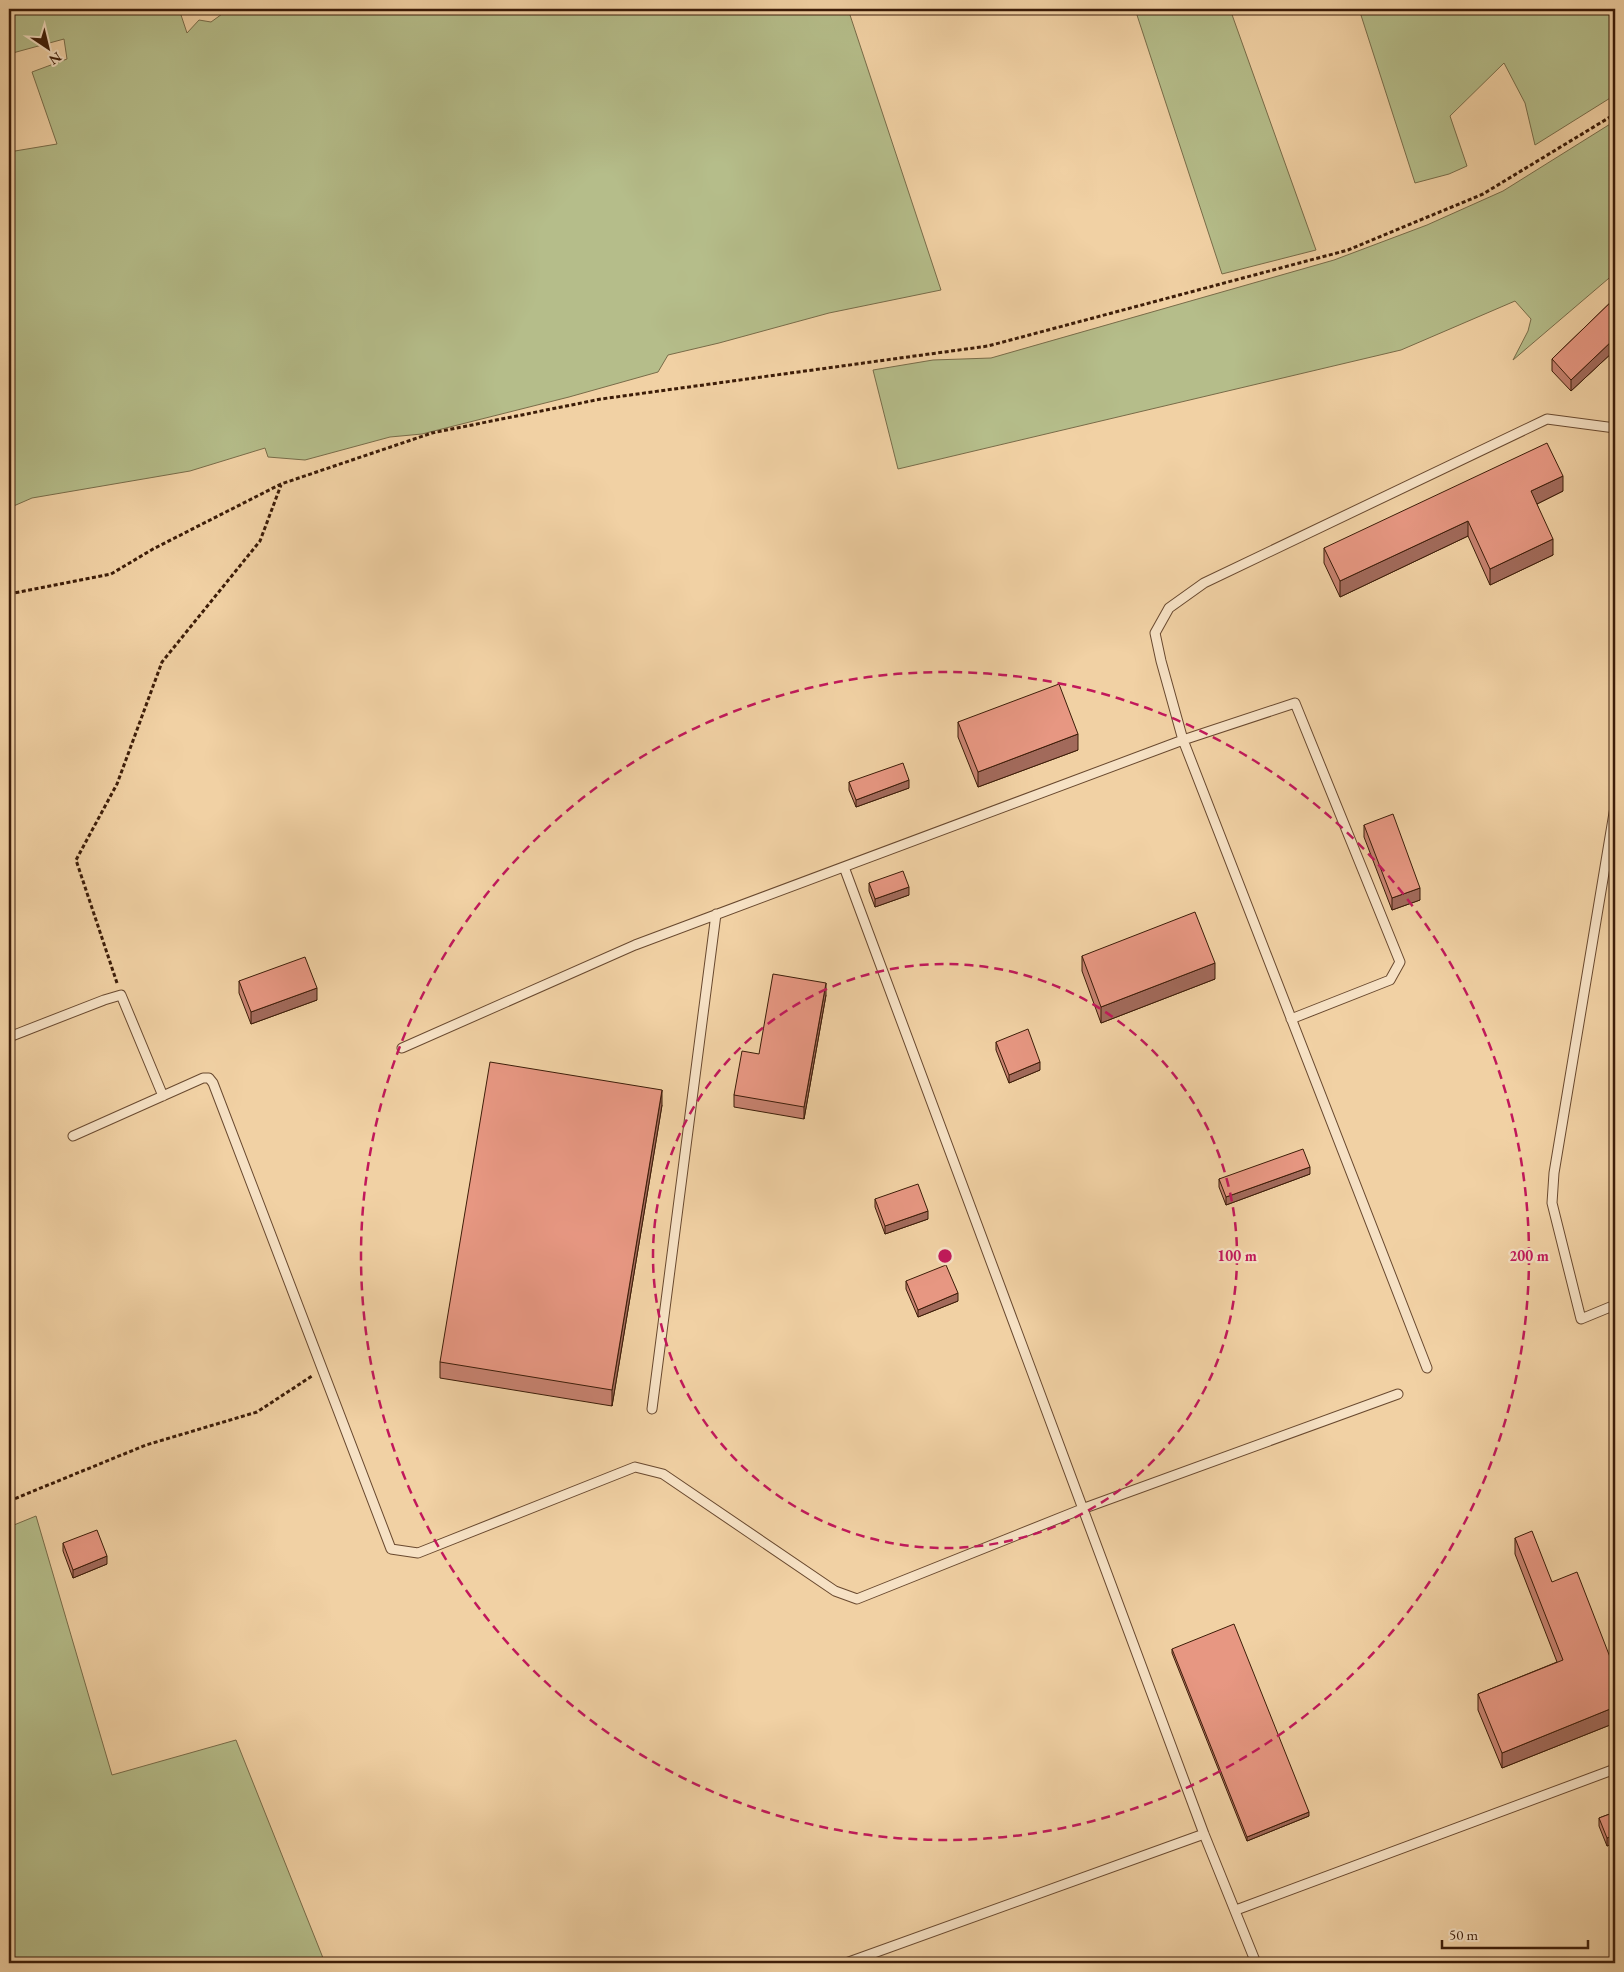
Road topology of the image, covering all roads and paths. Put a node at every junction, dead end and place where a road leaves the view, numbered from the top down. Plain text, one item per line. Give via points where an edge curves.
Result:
1 (1615, 114) edge
2 (1615, 428) edge
3 (281, 484) junction
4 (9, 594) edge
5 (1183, 740) junction
6 (1615, 807) edge
7 (844, 867) junction
8 (716, 914) junction
9 (121, 995) junction
10 (1291, 1019) junction
11 (9, 1037) edge
12 (402, 1048) dead end
13 (163, 1096) junction
14 (73, 1136) dead end
15 (1615, 1306) edge
16 (1427, 1368) dead end
17 (322, 1370) junction
18 (1398, 1394) dead end
19 (652, 1409) dead end
20 (9, 1501) edge
21 (1082, 1509) junction
22 (1615, 1769) edge
23 (1204, 1834) junction
24 (1236, 1910) junction
25 (846, 1963) edge
26 (1256, 1963) edge

1 - 3 path via 1482,194 1348,250 988,346 601,399 432,433
2 - 5 lane via 1546,419 1204,583 1169,608 1155,633
3 - 4 path via 111,574
3 - 9 path via 260,541 162,662 117,784 76,860
5 - 7 lane
5 - 10 lane
5 - 10 lane via 1295,703 1400,962 1390,980
6 - 15 lane via 1554,1173 1552,1203 1581,1319
7 - 8 lane
7 - 21 lane
8 - 12 lane via 635,945
8 - 19 lane
9 - 11 lane
9 - 13 lane
10 - 16 lane
13 - 14 lane
13 - 17 lane via 202,1078 209,1078 213,1083
17 - 20 path via 256,1412 146,1445
17 - 21 lane via 391,1549 418,1553 635,1467 663,1474 834,1591 857,1599
18 - 21 lane
21 - 23 lane
22 - 24 lane
23 - 24 lane
23 - 25 lane
24 - 26 lane

